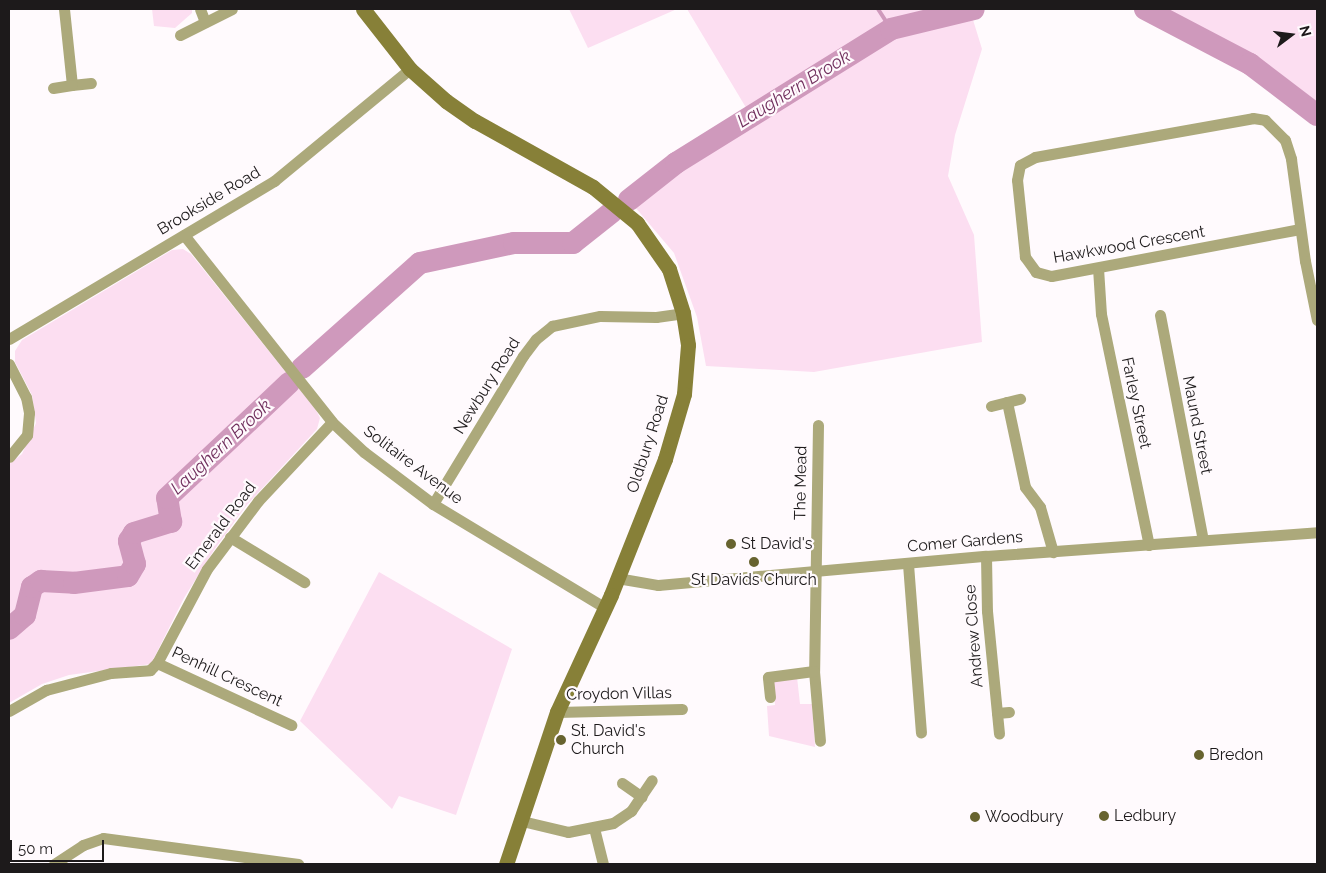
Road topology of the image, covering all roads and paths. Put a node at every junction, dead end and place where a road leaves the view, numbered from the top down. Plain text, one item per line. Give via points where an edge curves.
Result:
1 (64, 9) edge
2 (200, 9) edge
3 (232, 9) edge
4 (362, 9) edge
5 (205, 22) junction
6 (180, 35) dead end
7 (410, 69) junction
8 (91, 83) dead end
9 (72, 85) junction
10 (53, 88) dead end
11 (1300, 229) junction
12 (184, 235) junction
13 (1098, 268) junction
14 (683, 313) junction
15 (1160, 316) dead end
16 (1317, 320) edge
17 (9, 339) edge
18 (9, 364) edge
19 (1020, 399) dead end
20 (1006, 402) junction
21 (991, 406) dead end
22 (332, 422) junction
23 (818, 425) dead end
24 (9, 457) edge
25 (432, 504) junction
26 (1317, 532) edge
27 (230, 537) junction
28 (1203, 540) junction
29 (1149, 545) junction
30 (1053, 552) junction
31 (986, 556) junction
32 (908, 564) junction
33 (816, 571) junction
34 (617, 578) junction
35 (304, 582) dead end
36 (604, 607) junction
37 (157, 663) junction
38 (814, 671) junction
39 (770, 697) dead end
40 (682, 709) dead end
41 (9, 711) edge
42 (557, 712) junction
43 (1009, 712) dead end
44 (996, 713) junction
45 (289, 724) dead end
46 (921, 732) dead end
47 (999, 733) dead end
48 (820, 741) dead end
49 (652, 780) dead end
50 (622, 783) dead end
51 (642, 797) junction
52 (522, 821) junction
53 (594, 828) junction
54 (54, 864) edge
55 (294, 864) edge
56 (506, 864) edge
57 (603, 864) edge

1 - 9 street
2 - 5 street
3 - 5 street
4 - 7 street, Oldbury Road
5 - 6 street
7 - 12 street, Brookside Road via 281,176
7 - 14 street, Oldbury Road via 474,121 593,187 637,223 669,269
8 - 9 street
9 - 10 street
11 - 13 street, Hawkwood Crescent
11 - 13 street, Hawkwood Crescent via 1291,159 1284,140 1265,120 1253,118 1035,157 1020,166 1016,180 1021,239 1025,257 1036,272 1051,276
11 - 16 street
12 - 17 street, Brookside Road
12 - 22 street, Solitaire Avenue
13 - 29 street, Farley Street via 1101,314
14 - 25 street, Newbury Road via 656,317 600,316 552,326 523,356
14 - 34 street, Oldbury Road via 688,345 684,394 665,459
15 - 28 street, Maund Street
18 - 24 street via 26,397 29,413 27,435
19 - 20 street
20 - 21 street
20 - 30 street via 1025,487 1040,507
22 - 25 street, Solitaire Avenue via 364,452
22 - 27 street, Emerald Road via 278,478
23 - 33 street, The Mead
25 - 36 street, Solitaire Avenue
26 - 28 street, Comer Gardens
27 - 35 street
27 - 37 street, Emerald Road via 182,610
28 - 29 street, Comer Gardens
29 - 30 street, Comer Gardens
30 - 31 street, Comer Gardens
31 - 32 street, Comer Gardens
31 - 44 street, Andrew Close
32 - 33 street, Comer Gardens
32 - 46 street
33 - 34 street, Comer Gardens via 658,585
33 - 38 street, The Mead
34 - 36 street, Oldbury Road
36 - 42 street, Oldbury Road
37 - 41 street, Penhill Crescent via 150,670 111,673 46,690
37 - 45 street, Penhill Crescent
38 - 39 street via 768,677
38 - 48 street, The Mead
40 - 42 street, Croydon Villas
42 - 52 street, Oldbury Road
43 - 44 street
44 - 47 street, Andrew Close
49 - 51 street
50 - 51 street
51 - 53 street via 632,810 613,823
52 - 53 street via 568,832
52 - 56 street, Oldbury Road
53 - 57 street
54 - 55 street via 83,845 103,838

